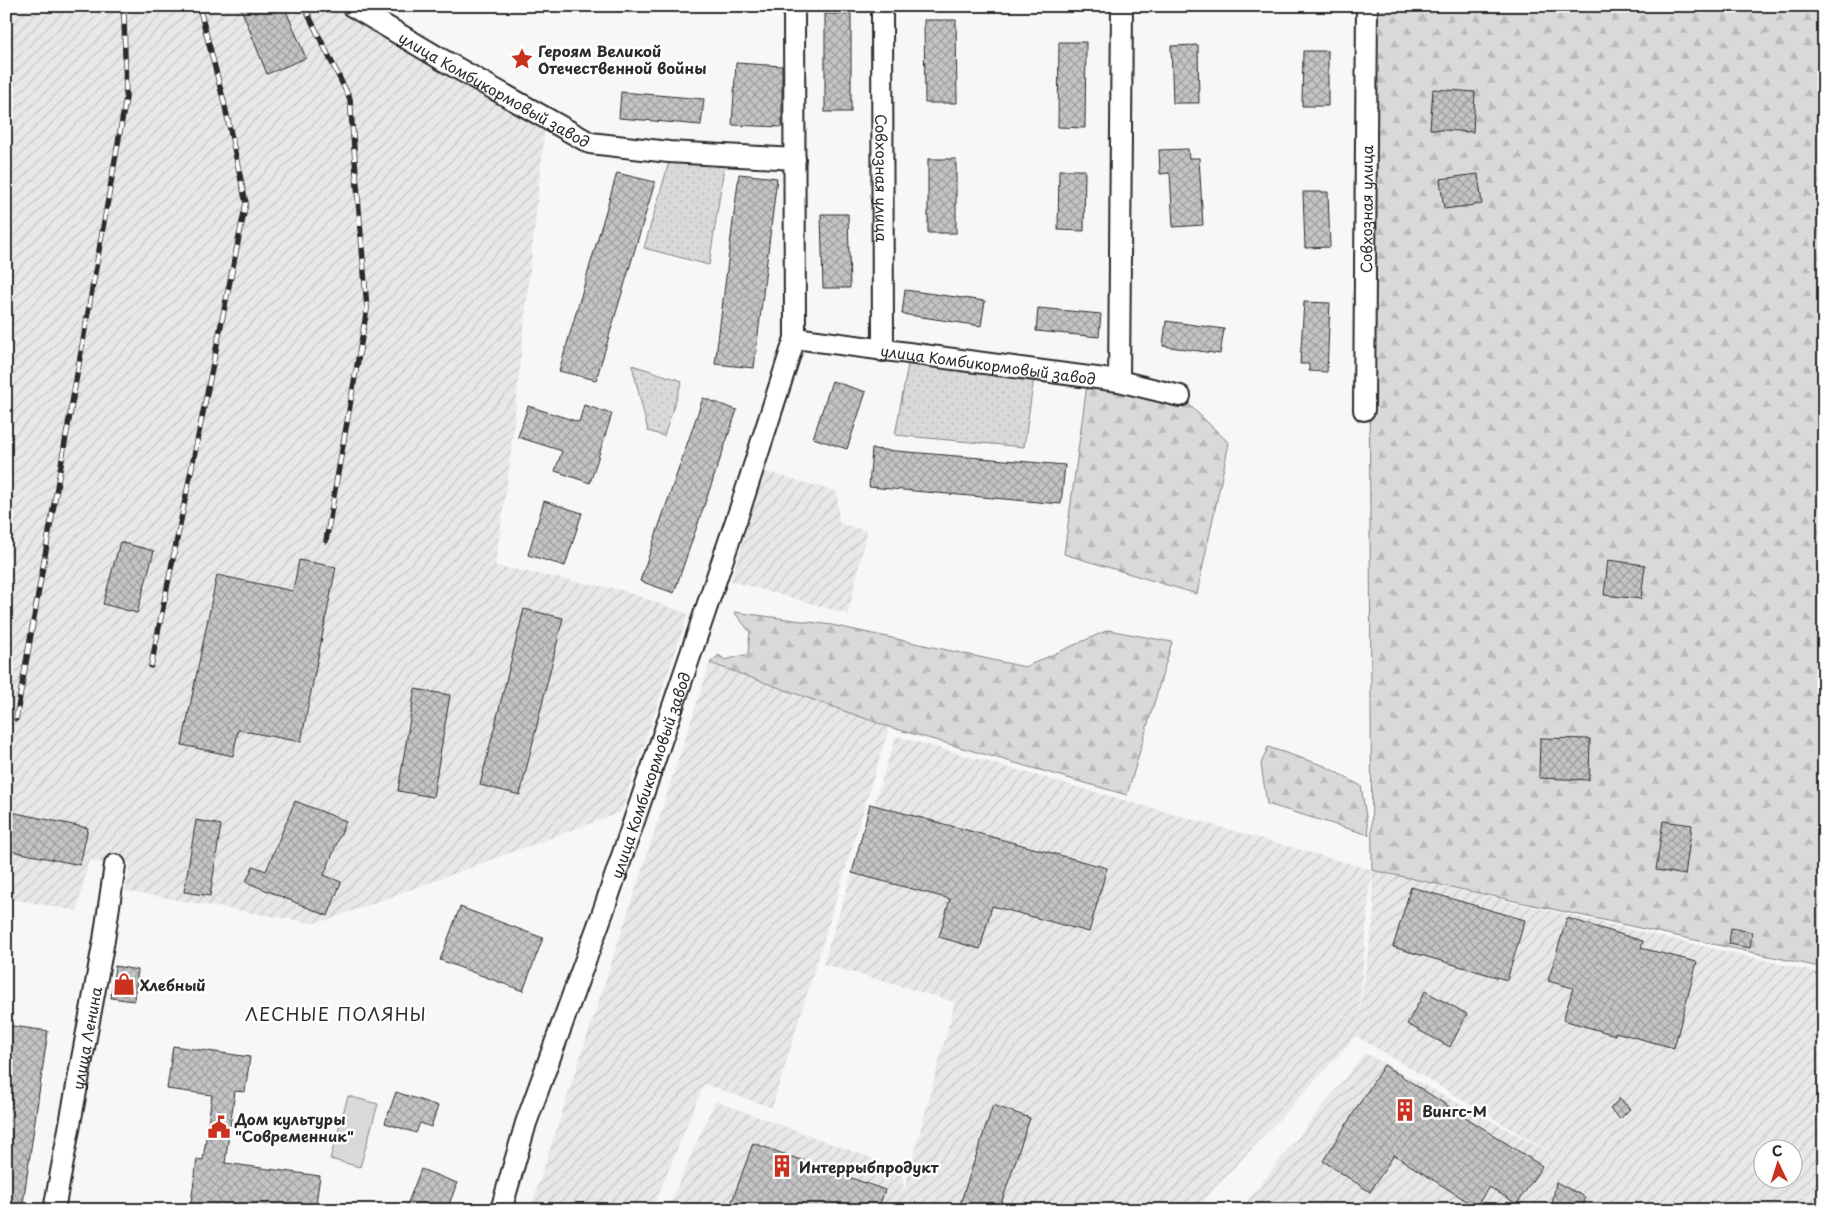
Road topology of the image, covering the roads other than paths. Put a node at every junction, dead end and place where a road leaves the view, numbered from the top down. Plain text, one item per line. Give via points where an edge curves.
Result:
1 (352, 6) edge
2 (794, 6) edge
3 (882, 6) edge
4 (1122, 6) edge
5 (1366, 6) edge
6 (795, 159) junction
7 (796, 338) junction
8 (883, 351) junction
9 (1119, 381) junction
10 (1180, 396) dead end
11 (1364, 410) dead end
12 (115, 865) dead end
13 (54, 1210) edge
14 (501, 1210) edge

1 - 6 street, улица Комбикормовый завод via 590,143 669,152
2 - 6 street, улица Комбикормовый завод
3 - 8 street, Совхозная улица
4 - 9 street
5 - 11 street, Совхозная улица
6 - 7 street, улица Комбикормовый завод
7 - 8 street, улица Комбикормовый завод
7 - 14 street, улица Комбикормовый завод via 606,902 526,1122
8 - 9 street, улица Комбикормовый завод
9 - 10 street, улица Комбикормовый завод
12 - 13 street, улица Ленина

